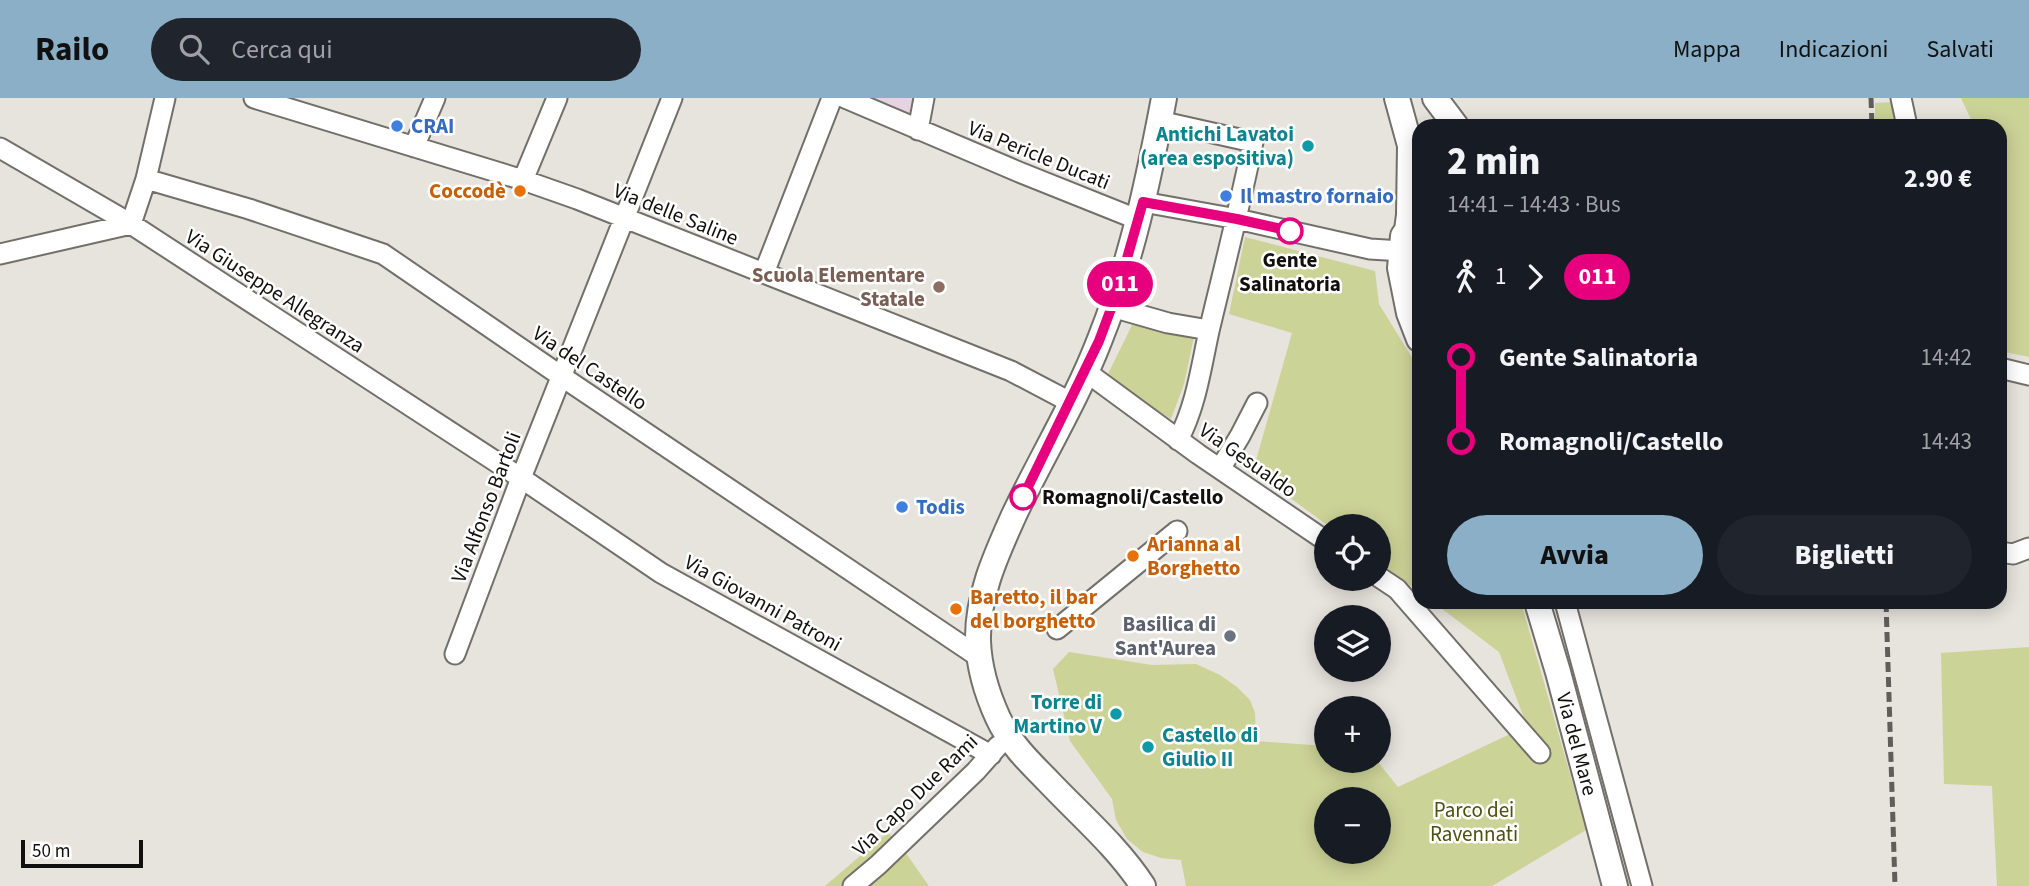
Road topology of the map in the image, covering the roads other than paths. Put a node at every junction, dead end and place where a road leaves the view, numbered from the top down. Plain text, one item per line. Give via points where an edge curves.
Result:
1 (165, 98) edge
2 (254, 98) edge
3 (436, 98) edge
4 (557, 98) edge
5 (671, 98) edge
6 (832, 98) edge
7 (845, 98) edge
8 (924, 98) edge
9 (1397, 98) edge
10 (1435, 98) edge
11 (1901, 98) edge
12 (1162, 110) edge
13 (1450, 119) edge
14 (1906, 119) edge
15 (918, 130) junction
16 (1412, 143) edge
17 (414, 146) junction
18 (0, 148) edge
19 (146, 179) junction
20 (523, 180) junction
21 (1412, 184) edge
22 (1141, 211) junction
23 (624, 217) junction
24 (1237, 219) junction
25 (131, 224) junction
26 (1412, 242) edge
27 (1370, 249) junction
28 (1412, 251) edge
29 (0, 254) edge
30 (1412, 255) edge
31 (764, 273) junction
32 (1405, 289) junction
33 (1112, 307) junction
34 (1412, 312) edge
35 (1209, 330) junction
36 (2007, 370) edge
37 (1086, 371) junction
38 (2029, 375) edge
39 (561, 376) junction
40 (1070, 402) junction
41 (1257, 403) dead end
42 (1178, 440) junction
43 (1220, 469) junction
44 (520, 478) junction
45 (1177, 531) dead end
46 (1314, 533) edge
47 (2029, 548) edge
48 (2007, 553) edge
49 (1391, 585) edge
50 (1412, 606) edge
51 (1414, 609) edge
52 (1539, 609) edge
53 (1567, 609) edge
54 (1057, 629) dead end
55 (455, 654) dead end
56 (979, 657) junction
57 (1006, 733) junction
58 (1540, 753) dead end
59 (991, 755) junction
60 (853, 886) edge
61 (1143, 886) edge
62 (1615, 886) edge
63 (1642, 886) edge

1 - 19 street
2 - 17 street, Via delle Saline
3 - 17 street
4 - 20 street
5 - 23 street, Via Alfonso Bartoli
6 - 31 street
7 - 15 street, Via Pericle Ducati
8 - 15 street
9 - 16 main road
10 - 13 main road
11 - 14 street
12 - 22 main road
12 - 24 street via 1253,142
15 - 22 street, Via Pericle Ducati
17 - 20 street, Via delle Saline
18 - 25 street, Via Giuseppe Allegranza
19 - 25 street
19 - 39 street, Via del Castello via 383,254
20 - 23 street, Via delle Saline
21 - 26 main road
22 - 24 street, Via Pericle Ducati
22 - 33 main road
23 - 31 street, Via delle Saline
23 - 39 street, Via Alfonso Bartoli
24 - 27 street, Via Pericle Ducati
24 - 35 street
25 - 29 street
25 - 44 street, Via Giuseppe Allegranza
27 - 28 street, Via Pericle Ducati
27 - 32 street via 1389,265
30 - 32 main road
31 - 40 street, Via delle Saline via 1011,370
32 - 34 main road
33 - 35 street
33 - 37 main road
35 - 42 street via 1192,408
36 - 38 street
37 - 40 main road
37 - 42 street, Via Gesualdo
39 - 44 street, Via Alfonso Bartoli
39 - 56 street, Via del Castello
40 - 56 main road via 990,572 979,626
41 - 43 street
42 - 43 street, Via Gesualdo
43 - 46 street, Via Gesualdo
44 - 55 street, Via Alfonso Bartoli
44 - 59 street, Via Giovanni Patroni via 661,573
45 - 54 street
47 - 48 street
49 - 50 street
51 - 58 street
52 - 62 main road, Via del Mare
53 - 63 street
56 - 57 main road via 989,698
57 - 59 street, Via Capo Due Rami
57 - 61 main road
59 - 60 street, Via Capo Due Rami

